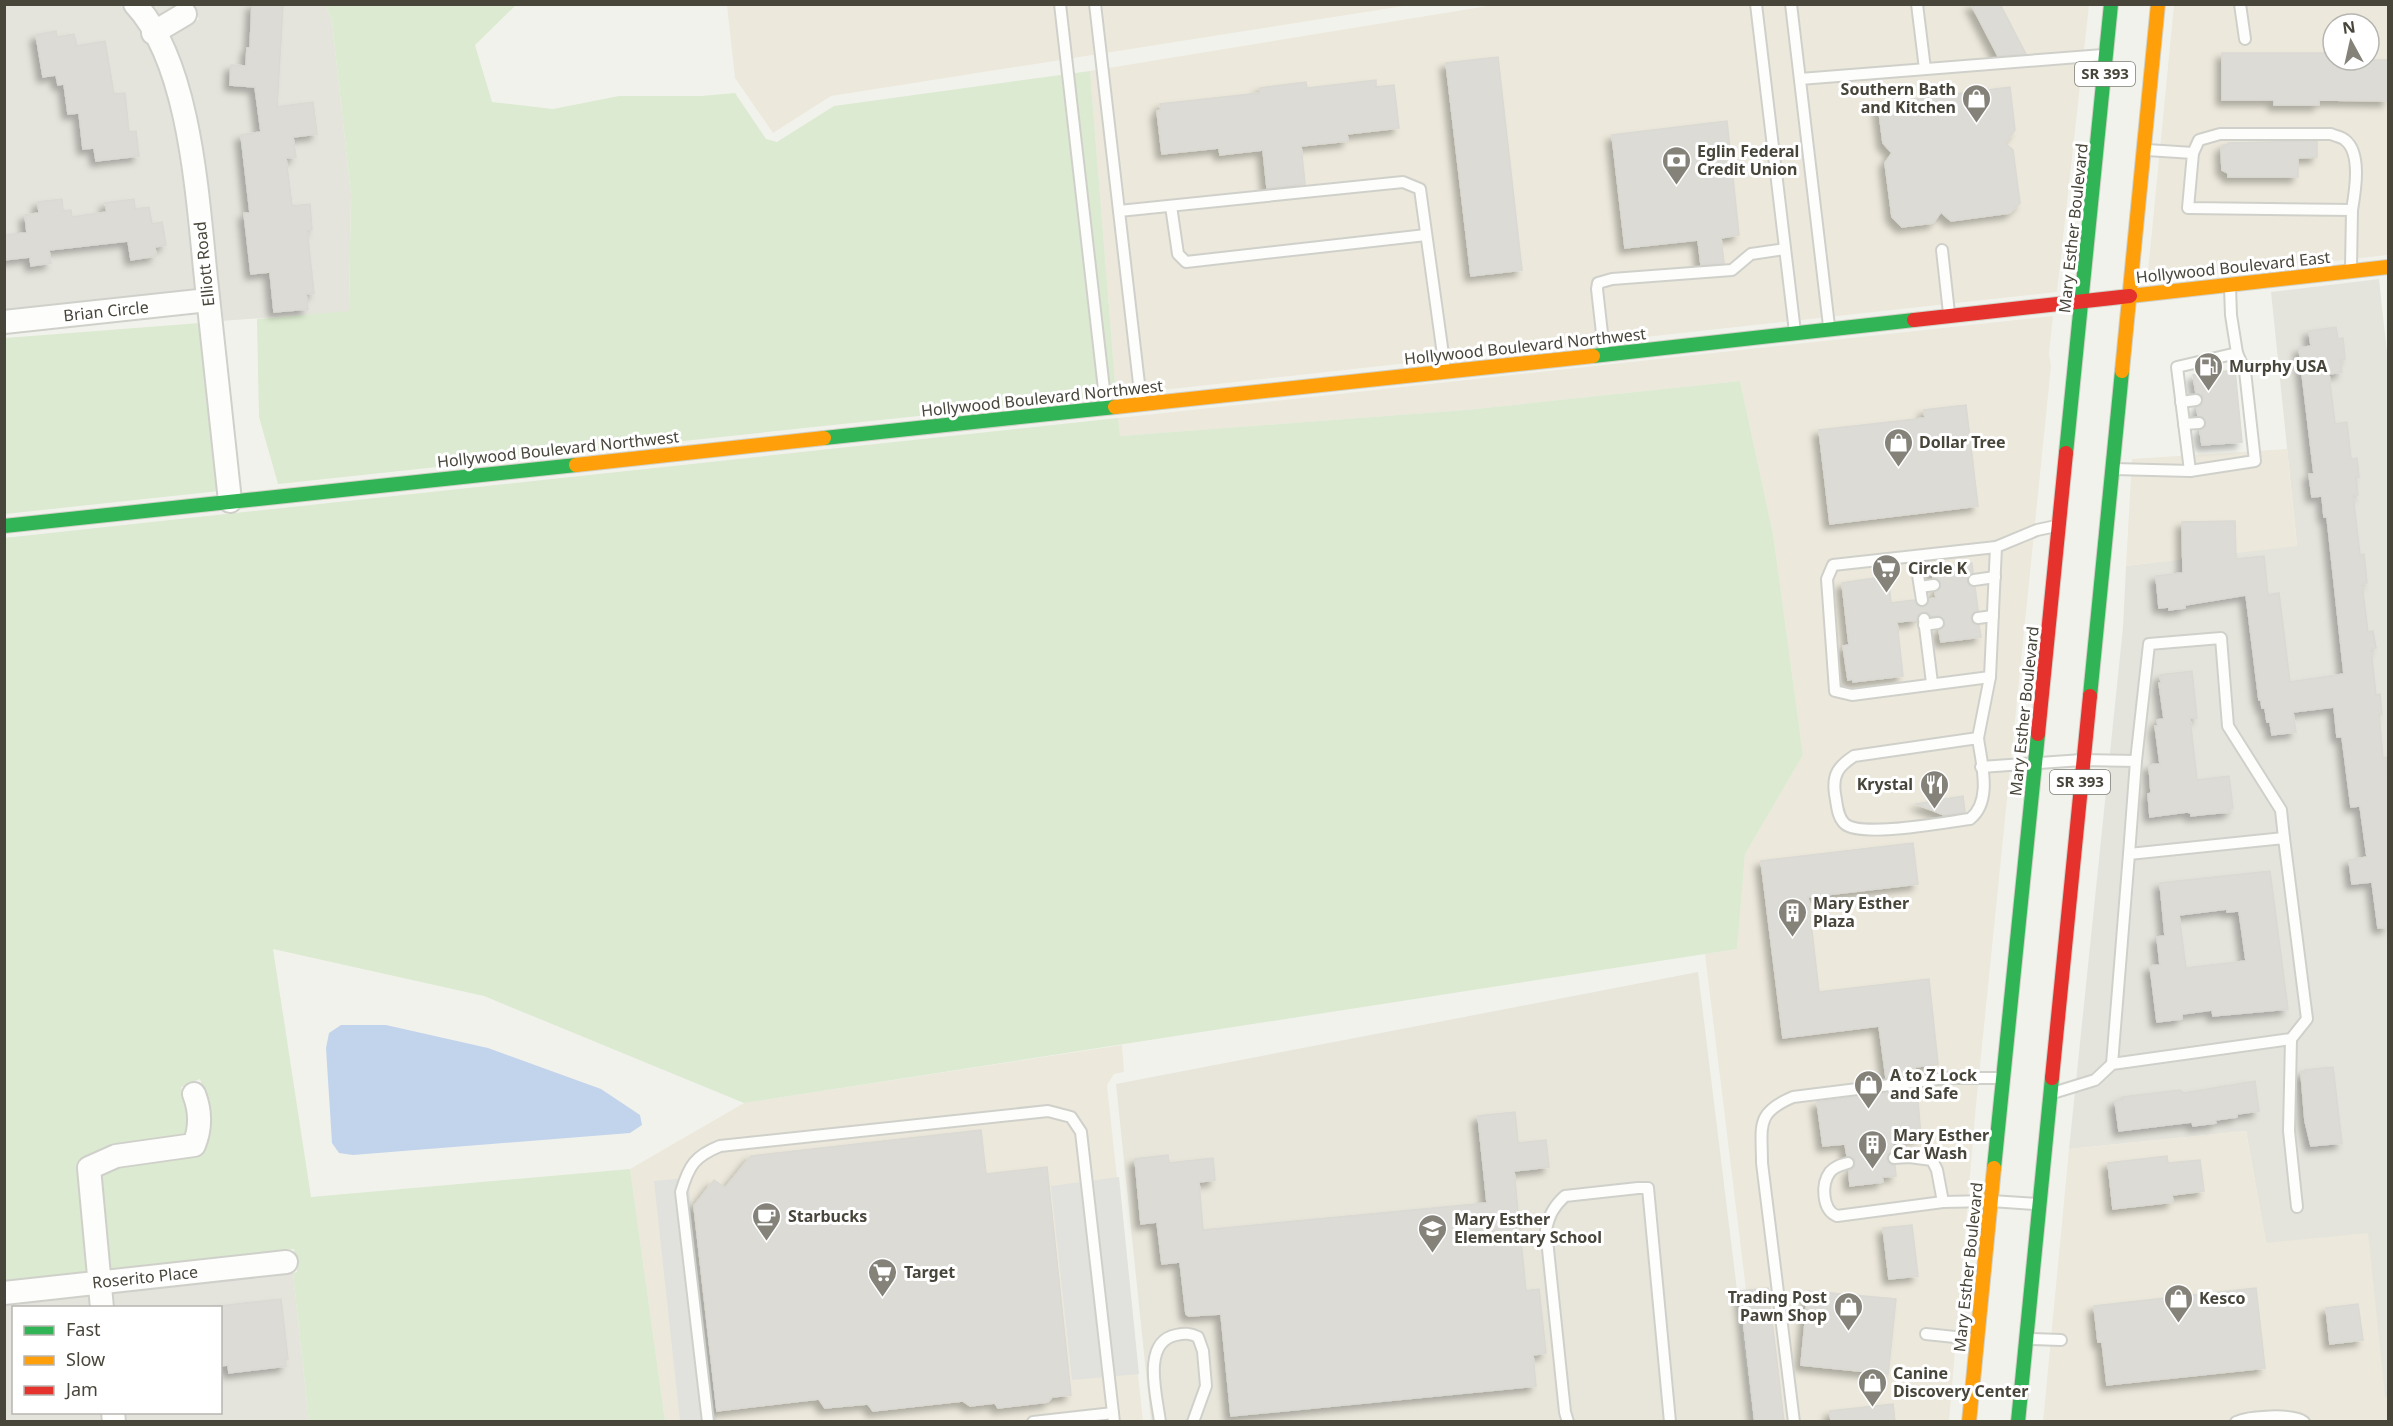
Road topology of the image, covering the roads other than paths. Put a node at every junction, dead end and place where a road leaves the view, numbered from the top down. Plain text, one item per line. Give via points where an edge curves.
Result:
1 (135, 4) edge
2 (1060, 4) edge
3 (1095, 4) edge
4 (1756, 4) edge
5 (1791, 4) edge
6 (1917, 4) edge
7 (2111, 4) edge
8 (2158, 4) edge
9 (2240, 4) edge
10 (185, 14) dead end
11 (153, 33) junction
12 (2245, 39) dead end
13 (2106, 54) junction
14 (1925, 69) junction
15 (1800, 79) junction
16 (2144, 150) junction
17 (2193, 153) junction
18 (1171, 206) junction
19 (2352, 210) junction
20 (1119, 211) junction
21 (1426, 235) junction
22 (1785, 249) junction
23 (1942, 250) dead end
24 (2388, 269) edge
25 (2350, 271) junction
26 (2230, 285) junction
27 (2130, 296) junction
28 (208, 300) junction
29 (2082, 302) junction
30 (1949, 316) junction
31 (4, 322) edge
32 (1830, 329) junction
33 (1795, 333) junction
34 (2237, 353) junction
35 (1604, 354) junction
36 (1445, 372) junction
37 (2196, 400) dead end
38 (2181, 402) junction
39 (1141, 404) junction
40 (1106, 408) junction
41 (2199, 423) dead end
42 (2184, 424) junction
43 (2114, 469) junction
44 (2190, 471) junction
45 (230, 501) junction
46 (2059, 525) junction
47 (4, 526) edge
48 (1996, 547) junction
49 (1915, 557) junction
50 (1995, 577) junction
51 (1974, 580) dead end
52 (1934, 585) dead end
53 (1920, 586) junction
54 (1922, 600) dead end
55 (1993, 616) junction
56 (1978, 618) dead end
57 (1938, 623) dead end
58 (1990, 677) junction
59 (1932, 683) junction
60 (1978, 738) junction
61 (2082, 760) junction
62 (2136, 761) junction
63 (2035, 762) junction
64 (1981, 766) junction
65 (2284, 838) junction
66 (2129, 854) junction
67 (2291, 1039) junction
68 (2112, 1064) junction
69 (2004, 1078) junction
70 (194, 1094) dead end
71 (2050, 1094) junction
72 (1894, 1158) dead end
73 (1848, 1163) dead end
74 (1991, 1201) junction
75 (1942, 1202) junction
76 (2039, 1204) junction
77 (2297, 1207) dead end
78 (286, 1262) dead end
79 (99, 1282) junction
80 (4, 1293) edge
81 (102, 1306) edge
82 (1926, 1334) dead end
83 (1977, 1339) junction
84 (2026, 1339) junction
85 (2061, 1340) dead end
86 (1114, 1417) edge
87 (708, 1422) edge
88 (1033, 1422) edge
89 (1160, 1422) edge
90 (1193, 1422) edge
91 (1568, 1422) edge
92 (1671, 1422) edge
93 (1794, 1422) edge
94 (1969, 1422) edge
95 (2018, 1422) edge
96 (2236, 1422) edge
97 (2304, 1422) edge

1 - 11 street, Elliott Road
2 - 40 lane
3 - 20 lane
4 - 22 lane
5 - 15 lane
6 - 14 lane
7 - 13 main road, Mary Esther Boulevard / SR 393
8 - 16 main road, SR 393
9 - 12 lane
10 - 11 street
11 - 28 street, Elliott Road via 177,82 191,154
13 - 14 lane
13 - 29 main road, Mary Esther Boulevard / SR 393
14 - 15 lane
15 - 32 lane
16 - 17 lane
16 - 27 main road, SR 393
17 - 19 lane via 2188,208
17 - 19 lane via 2199,140 2220,134 2331,134 2345,140 2353,152 2356,166
18 - 20 lane
18 - 21 lane via 1403,182 1420,189
18 - 21 lane via 1178,254 1186,262
19 - 25 lane
20 - 39 lane
21 - 36 lane
22 - 33 lane
22 - 35 lane via 1751,254 1732,270 1598,283
23 - 30 lane
24 - 25 main road, Hollywood Boulevard East
25 - 26 main road, Hollywood Boulevard East
26 - 27 main road, Hollywood Boulevard East
26 - 34 lane
27 - 29 main road, Hollywood Boulevard East
27 - 43 main road, SR 393
28 - 31 street, Brian Circle
28 - 45 street, Elliott Road
29 - 30 main road, Hollywood Boulevard Northwest
29 - 46 main road, Mary Esther Boulevard / SR 393
30 - 32 main road, Hollywood Boulevard Northwest
32 - 33 main road, Hollywood Boulevard Northwest
33 - 35 main road, Hollywood Boulevard Northwest
34 - 38 lane via 2177,367
34 - 44 lane via 2245,371 2242,393 2255,461
35 - 36 main road, Hollywood Boulevard Northwest
36 - 39 main road, Hollywood Boulevard Northwest
37 - 38 lane
38 - 42 lane
39 - 40 main road, Hollywood Boulevard Northwest
40 - 45 main road, Hollywood Boulevard Northwest
41 - 42 lane
42 - 44 lane
43 - 44 lane
43 - 61 main road, SR 393
45 - 47 main road, Hollywood Boulevard Northwest
46 - 48 lane
46 - 63 main road, Mary Esther Boulevard / SR 393
48 - 49 lane
48 - 50 lane
49 - 53 lane
49 - 59 lane via 1833,566 1827,579 1835,691 1852,695
50 - 51 lane
50 - 55 lane
52 - 53 lane
53 - 54 lane
55 - 56 lane
55 - 58 lane
57 - 59 lane via 1924,622
58 - 59 lane
58 - 60 lane
60 - 64 lane
60 - 64 lane via 1854,756 1835,772 1839,816 1855,829 1875,830 1970,819 1979,806 1984,787
61 - 62 lane
61 - 63 lane
61 - 71 main road, SR 393
62 - 65 lane via 2149,644 2221,638 2228,726 2281,810
62 - 66 lane
63 - 64 lane
63 - 69 main road, Mary Esther Boulevard / SR 393
65 - 66 lane
65 - 67 lane via 2307,1019
66 - 68 lane
67 - 68 lane
67 - 77 lane via 2289,1131
68 - 71 lane via 2095,1080
69 - 74 main road, Mary Esther Boulevard / SR 393
69 - 93 lane via 1946,1078 1793,1097 1765,1114 1762,1163
70 - 79 street via 200,1132 194,1146 116,1156 89,1168
71 - 76 main road, SR 393
72 - 75 lane via 1932,1160
73 - 75 lane via 1829,1173 1826,1183 1826,1207 1837,1216
74 - 75 lane
74 - 76 lane
74 - 83 main road, Mary Esther Boulevard / SR 393
76 - 84 main road, SR 393
78 - 79 street, Roserito Place
79 - 80 street, Roserito Place
79 - 81 street
82 - 83 lane
83 - 94 main road, Mary Esther Boulevard / SR 393
84 - 85 lane
84 - 95 main road, SR 393
86 - 87 lane via 1081,1132 1071,1117 1048,1111 720,1146 699,1154 686,1173 681,1192
86 - 88 lane
89 - 90 lane via 1155,1351 1172,1336 1189,1333 1198,1337 1201,1344 1206,1386
91 - 92 lane via 1546,1230 1550,1214 1565,1196 1648,1188
96 - 97 lane via 2280,1416

